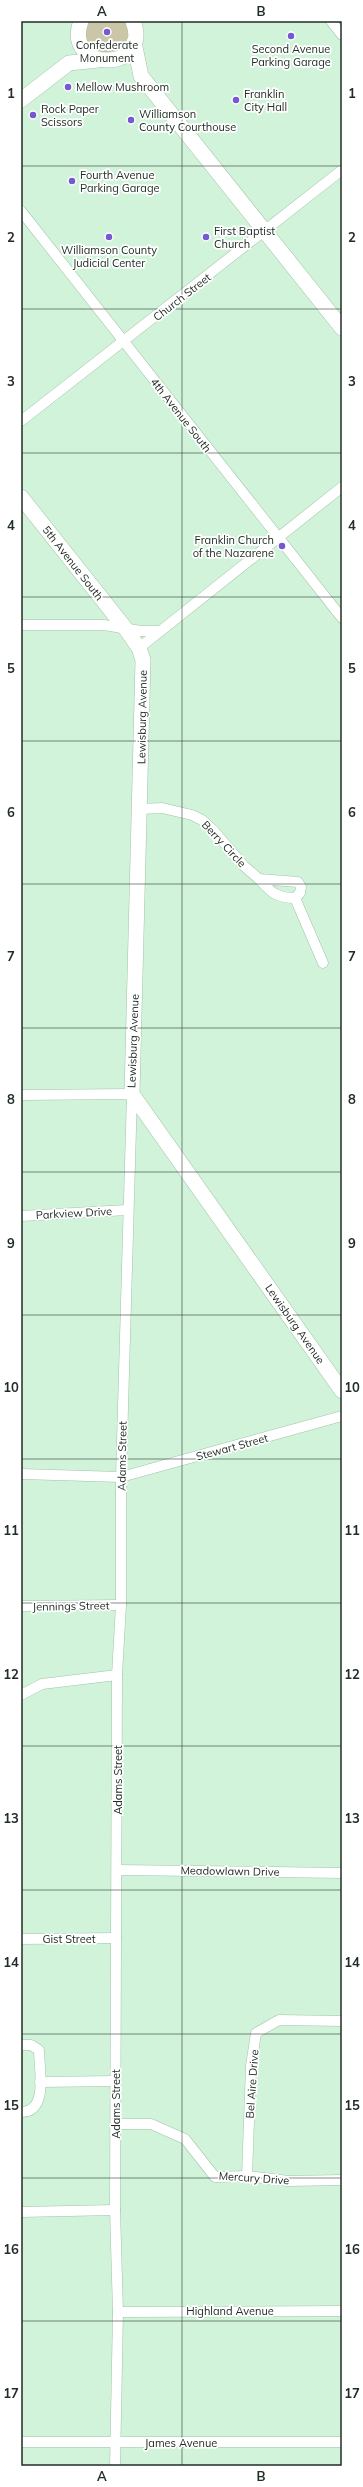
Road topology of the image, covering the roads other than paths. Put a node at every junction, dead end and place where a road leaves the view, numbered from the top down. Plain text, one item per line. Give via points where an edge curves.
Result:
1 (82, 21) edge
2 (331, 21) edge
3 (136, 23) edge
4 (342, 35) edge
5 (79, 37) junction
6 (134, 42) junction
7 (100, 60) junction
8 (69, 63) junction
9 (142, 76) junction
10 (21, 100) edge
11 (342, 170) edge
12 (21, 211) edge
13 (266, 231) junction
14 (342, 328) edge
15 (123, 342) junction
16 (21, 421) edge
17 (342, 487) edge
18 (21, 497) edge
19 (278, 537) junction
20 (342, 618) edge
21 (21, 625) edge
22 (125, 628) junction
23 (160, 631) junction
24 (139, 648) junction
25 (140, 809) junction
26 (259, 879) junction
27 (295, 898) junction
28 (322, 963) dead end
29 (132, 1094) junction
30 (21, 1095) edge
31 (127, 1210) junction
32 (21, 1216) edge
33 (342, 1391) edge
34 (342, 1416) edge
35 (21, 1474) edge
36 (121, 1477) junction
37 (121, 1605) junction
38 (21, 1606) edge
39 (117, 1675) junction
40 (21, 1695) edge
41 (118, 1870) junction
42 (342, 1873) edge
43 (116, 1938) junction
44 (21, 1939) edge
45 (342, 2021) edge
46 (21, 2045) edge
47 (116, 2081) junction
48 (40, 2082) junction
49 (21, 2112) edge
50 (116, 2124) junction
51 (247, 2176) junction
52 (342, 2180) edge
53 (115, 2210) junction
54 (21, 2212) edge
55 (342, 2311) edge
56 (118, 2312) junction
57 (21, 2442) edge
58 (342, 2442) edge
59 (114, 2443) junction
60 (115, 2466) edge

1 - 5 main road
2 - 4 street
3 - 6 main road
5 - 7 main road via 87,52
5 - 8 main road
6 - 7 main road via 130,51 122,57
6 - 9 main road
7 - 8 main road
7 - 9 main road via 125,67
8 - 10 main road
9 - 13 main road
11 - 13 street, Church Street
12 - 15 street, 4th Avenue South
13 - 14 main road
13 - 15 street, Church Street
15 - 16 street, Church Street
15 - 19 street, 4th Avenue South
17 - 19 street
18 - 22 main road, 5th Avenue South
19 - 20 street, 4th Avenue South
19 - 23 street
21 - 22 street via 104,625
22 - 23 street
22 - 24 main road, Lewisburg Avenue
23 - 24 street
24 - 25 main road, Lewisburg Avenue via 144,667
25 - 26 street, Berry Circle via 162,808 202,820
25 - 29 main road, Lewisburg Avenue
26 - 27 street, Berry Circle via 282,898
26 - 27 street via 298,882 302,887
27 - 28 street
29 - 30 street
29 - 31 street, Adams Street
29 - 33 main road, Lewisburg Avenue
31 - 32 street, Parkview Drive
31 - 36 street, Adams Street
34 - 36 street, Stewart Street
35 - 36 street, Stewart Street
36 - 37 street, Adams Street
37 - 38 street, Jennings Street
37 - 39 street, Adams Street
39 - 40 street via 42,1684
39 - 41 street, Adams Street
41 - 42 street, Meadowlawn Drive
41 - 43 street, Adams Street
43 - 44 street, Gist Street
43 - 47 street, Adams Street
45 - 51 street, Bel Aire Drive via 279,2020 256,2033 250,2066
46 - 48 street via 32,2045 39,2050
47 - 48 street
47 - 50 street, Adams Street
48 - 49 street via 39,2102 28,2112
50 - 51 street, Mercury Drive via 151,2124 185,2139 215,2177
50 - 53 street, Adams Street
51 - 52 street, Mercury Drive via 288,2181
53 - 54 street
53 - 56 street, Adams Street
55 - 56 street, Highland Avenue
56 - 59 street, Adams Street
57 - 59 street, James Avenue
58 - 59 street, James Avenue
59 - 60 street, Adams Street

